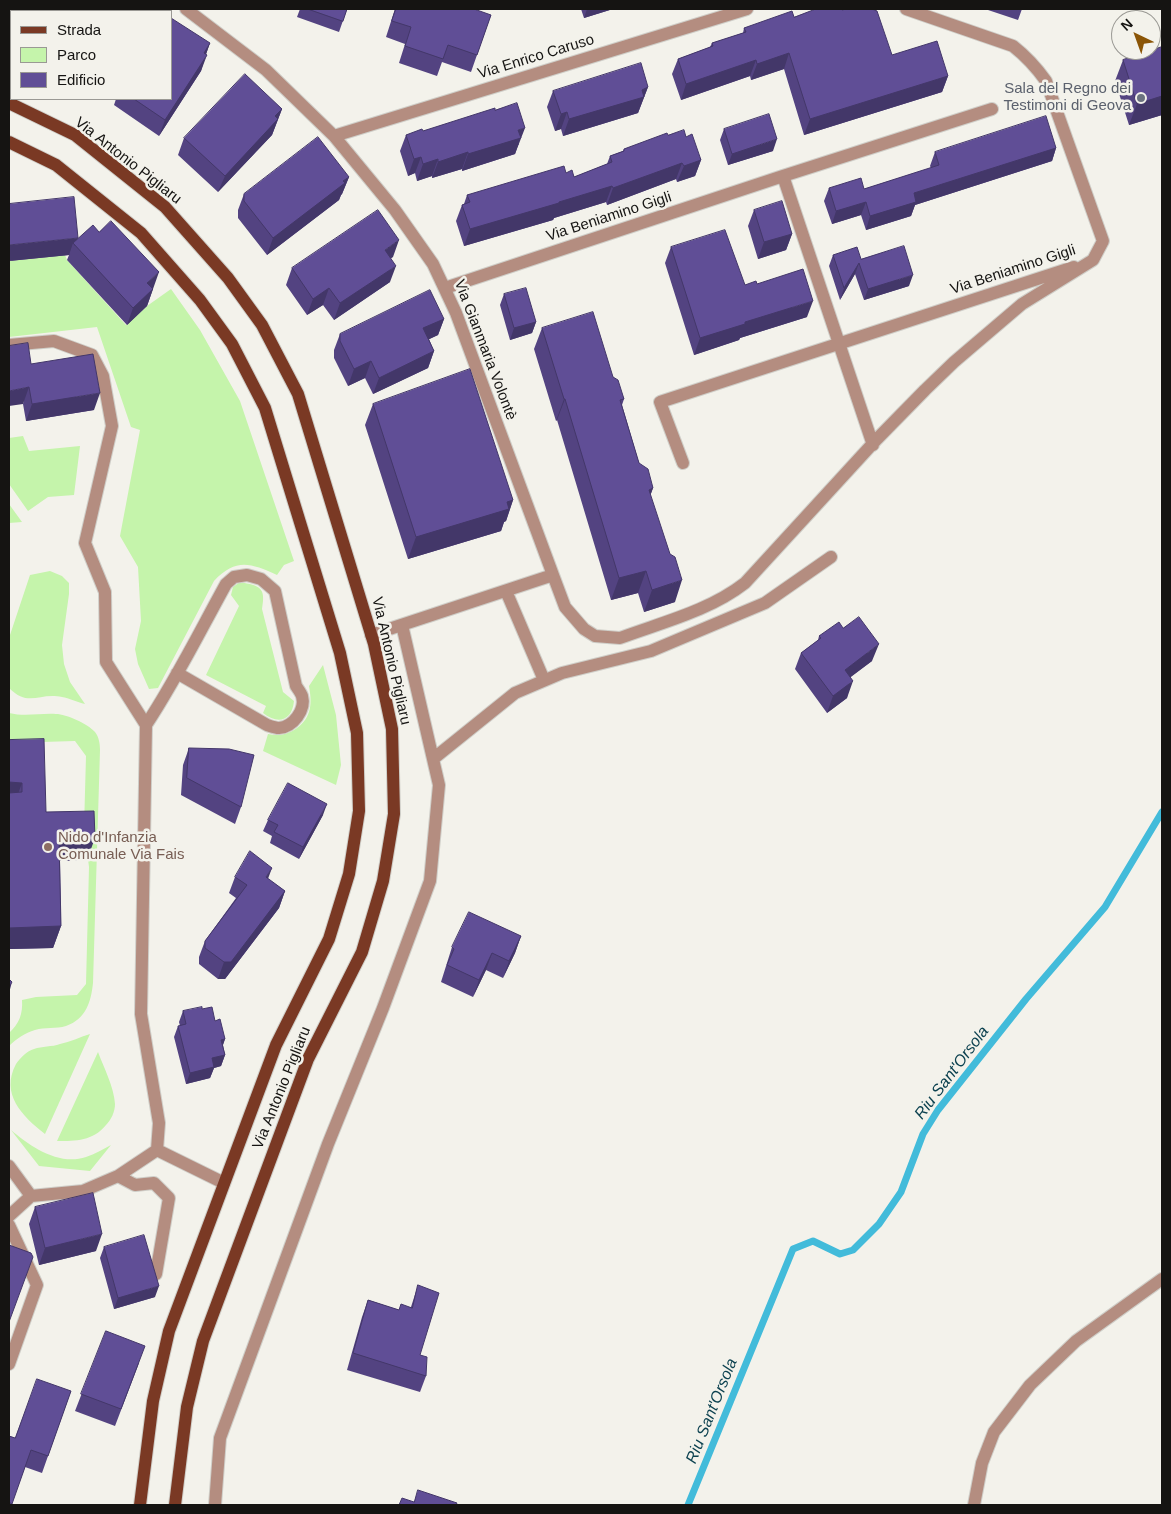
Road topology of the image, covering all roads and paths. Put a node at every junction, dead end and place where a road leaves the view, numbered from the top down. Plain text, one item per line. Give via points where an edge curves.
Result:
1 (186, 9) edge
2 (748, 9) edge
3 (906, 9) edge
4 (9, 103) edge
5 (992, 109) dead end
6 (334, 136) junction
7 (9, 142) edge
8 (784, 176) junction
9 (1093, 260) junction
10 (445, 288) junction
11 (838, 344) junction
12 (9, 346) edge
13 (873, 445) junction
14 (682, 463) dead end
15 (831, 557) dead end
16 (553, 576) junction
17 (506, 591) junction
18 (402, 625) junction
19 (371, 635) junction
20 (178, 673) junction
21 (544, 680) junction
22 (146, 725) junction
23 (432, 759) junction
24 (157, 1150) junction
25 (9, 1166) edge
26 (118, 1176) junction
27 (224, 1183) junction
28 (32, 1196) junction
29 (9, 1216) edge
30 (9, 1225) edge
31 (156, 1274) edge
32 (1162, 1279) edge
33 (9, 1364) edge
34 (140, 1505) edge
35 (175, 1505) edge
36 (215, 1505) edge
37 (974, 1505) edge

1 - 6 street, Via Gianmaria Volontè via 266,70
2 - 6 street, Via Enrico Caruso
3 - 9 street via 1013,46 1026,56 1046,81 1103,241
4 - 19 main road, Via Antonio Pigliaru via 75,136 165,207 228,278 262,325 298,394
5 - 8 street, Via Beniamino Gigli
6 - 10 street, Via Gianmaria Volontè via 395,210 433,264
7 - 27 main road, Via Antonio Pigliaru via 56,165 141,233 200,300 232,344 265,408 340,653 357,733 359,811 346,883 329,939 276,1044
8 - 10 street, Via Beniamino Gigli
8 - 11 street
9 - 11 street, Via Beniamino Gigli
9 - 13 street, Via Beniamino Gigli via 1022,304 999,323 925,390
10 - 16 street, Via Gianmaria Volontè
11 - 13 street
11 - 14 street, Via Beniamino Gigli via 660,402
12 - 22 street via 54,342 92,355 103,376 112,426 85,543 105,592 106,662
13 - 16 street, Via Beniamino Gigli via 745,583 712,604 620,638 595,636 584,629 565,607
15 - 21 street via 765,603 651,651
16 - 17 street
17 - 18 street
17 - 21 street
18 - 19 street
18 - 23 street, Via Antonio Pigliaru
19 - 35 main road, Via Antonio Pigliaru via 392,729 394,814 383,881 362,952 308,1058 203,1341 187,1407
20 - 20 street via 226,584 234,577 254,577 275,591 303,705 289,724 273,727
20 - 22 street
21 - 23 street via 515,693
22 - 24 street via 141,1014 159,1123
23 - 36 street, Via Antonio Pigliaru via 439,785 430,880 220,1438
24 - 26 street
24 - 27 street
25 - 28 street
26 - 28 street via 83,1190
26 - 31 street via 135,1185 154,1183 169,1198
27 - 34 main road, Via Antonio Pigliaru via 169,1330 153,1401
28 - 29 street
30 - 33 street via 37,1285
32 - 37 street via 1076,1341 1030,1385 994,1432 982,1463

